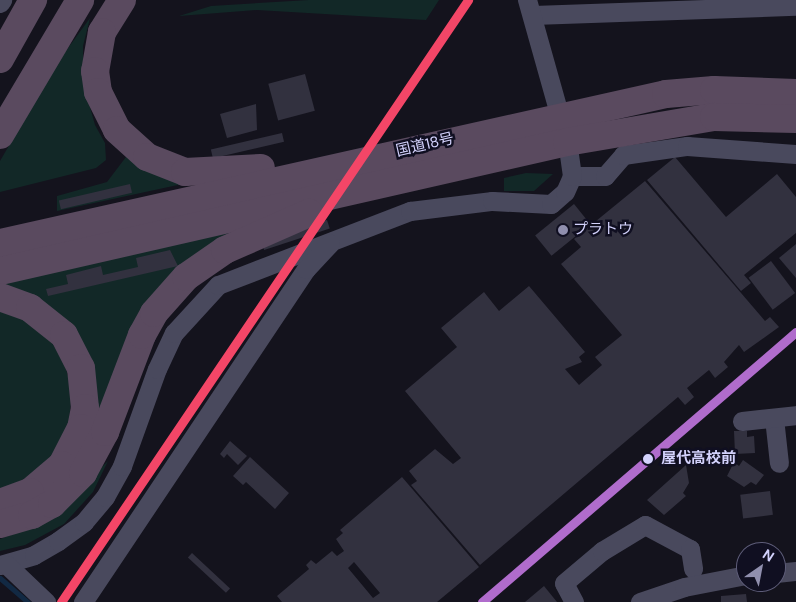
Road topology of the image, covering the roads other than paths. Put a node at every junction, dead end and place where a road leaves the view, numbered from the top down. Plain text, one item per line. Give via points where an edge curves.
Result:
1 (2, 0) edge
2 (34, 0) edge
3 (60, 0) edge
4 (80, 0) edge
5 (122, 0) edge
6 (0, 4) edge
7 (796, 6) edge
8 (530, 7) edge
9 (0, 59) edge
10 (796, 93) edge
11 (0, 101) edge
12 (560, 115) junction
13 (796, 119) edge
14 (0, 135) edge
15 (567, 142) junction
16 (429, 144) junction
17 (796, 154) edge
18 (572, 176) junction
19 (394, 179) junction
20 (336, 237) junction
21 (0, 243) edge
22 (0, 271) edge
23 (0, 297) edge
24 (796, 415) edge
25 (774, 418) junction
26 (742, 421) dead end
27 (779, 464) dead end
28 (0, 504) edge
29 (0, 524) edge
30 (4, 565) edge
31 (694, 569) dead end
32 (736, 577) edge
33 (46, 602) edge
34 (83, 602) edge
35 (574, 602) edge
36 (640, 602) edge

1 - 6 street
2 - 9 highway
3 - 11 highway
4 - 14 highway
5 - 16 highway via 102,32 97,52 98,92 117,130 147,157 165,166 185,172 232,172
7 - 8 street
8 - 12 street
10 - 12 highway, 国道18号 via 714,90 666,94
12 - 15 street
12 - 16 highway, 国道18号
13 - 15 highway, 国道18号 via 714,117
15 - 18 street
15 - 19 highway, 国道18号
16 - 21 highway, 国道18号
17 - 18 street via 688,146 623,155 605,176
18 - 20 street via 565,192 551,204 492,200 410,211
19 - 22 highway, 国道18号
19 - 29 highway via 248,238 186,277 154,313 142,335 105,432 83,473 52,504
20 - 30 street via 218,285 174,334 156,369 122,466 106,497 84,522 58,541
20 - 34 street via 306,269
23 - 28 highway via 30,308 64,335 81,368 85,408 81,428 62,466 30,492
24 - 25 street
25 - 26 street
25 - 27 street
30 - 33 street
31 - 35 street via 690,549 645,525 602,551 564,584
32 - 36 street via 684,587

